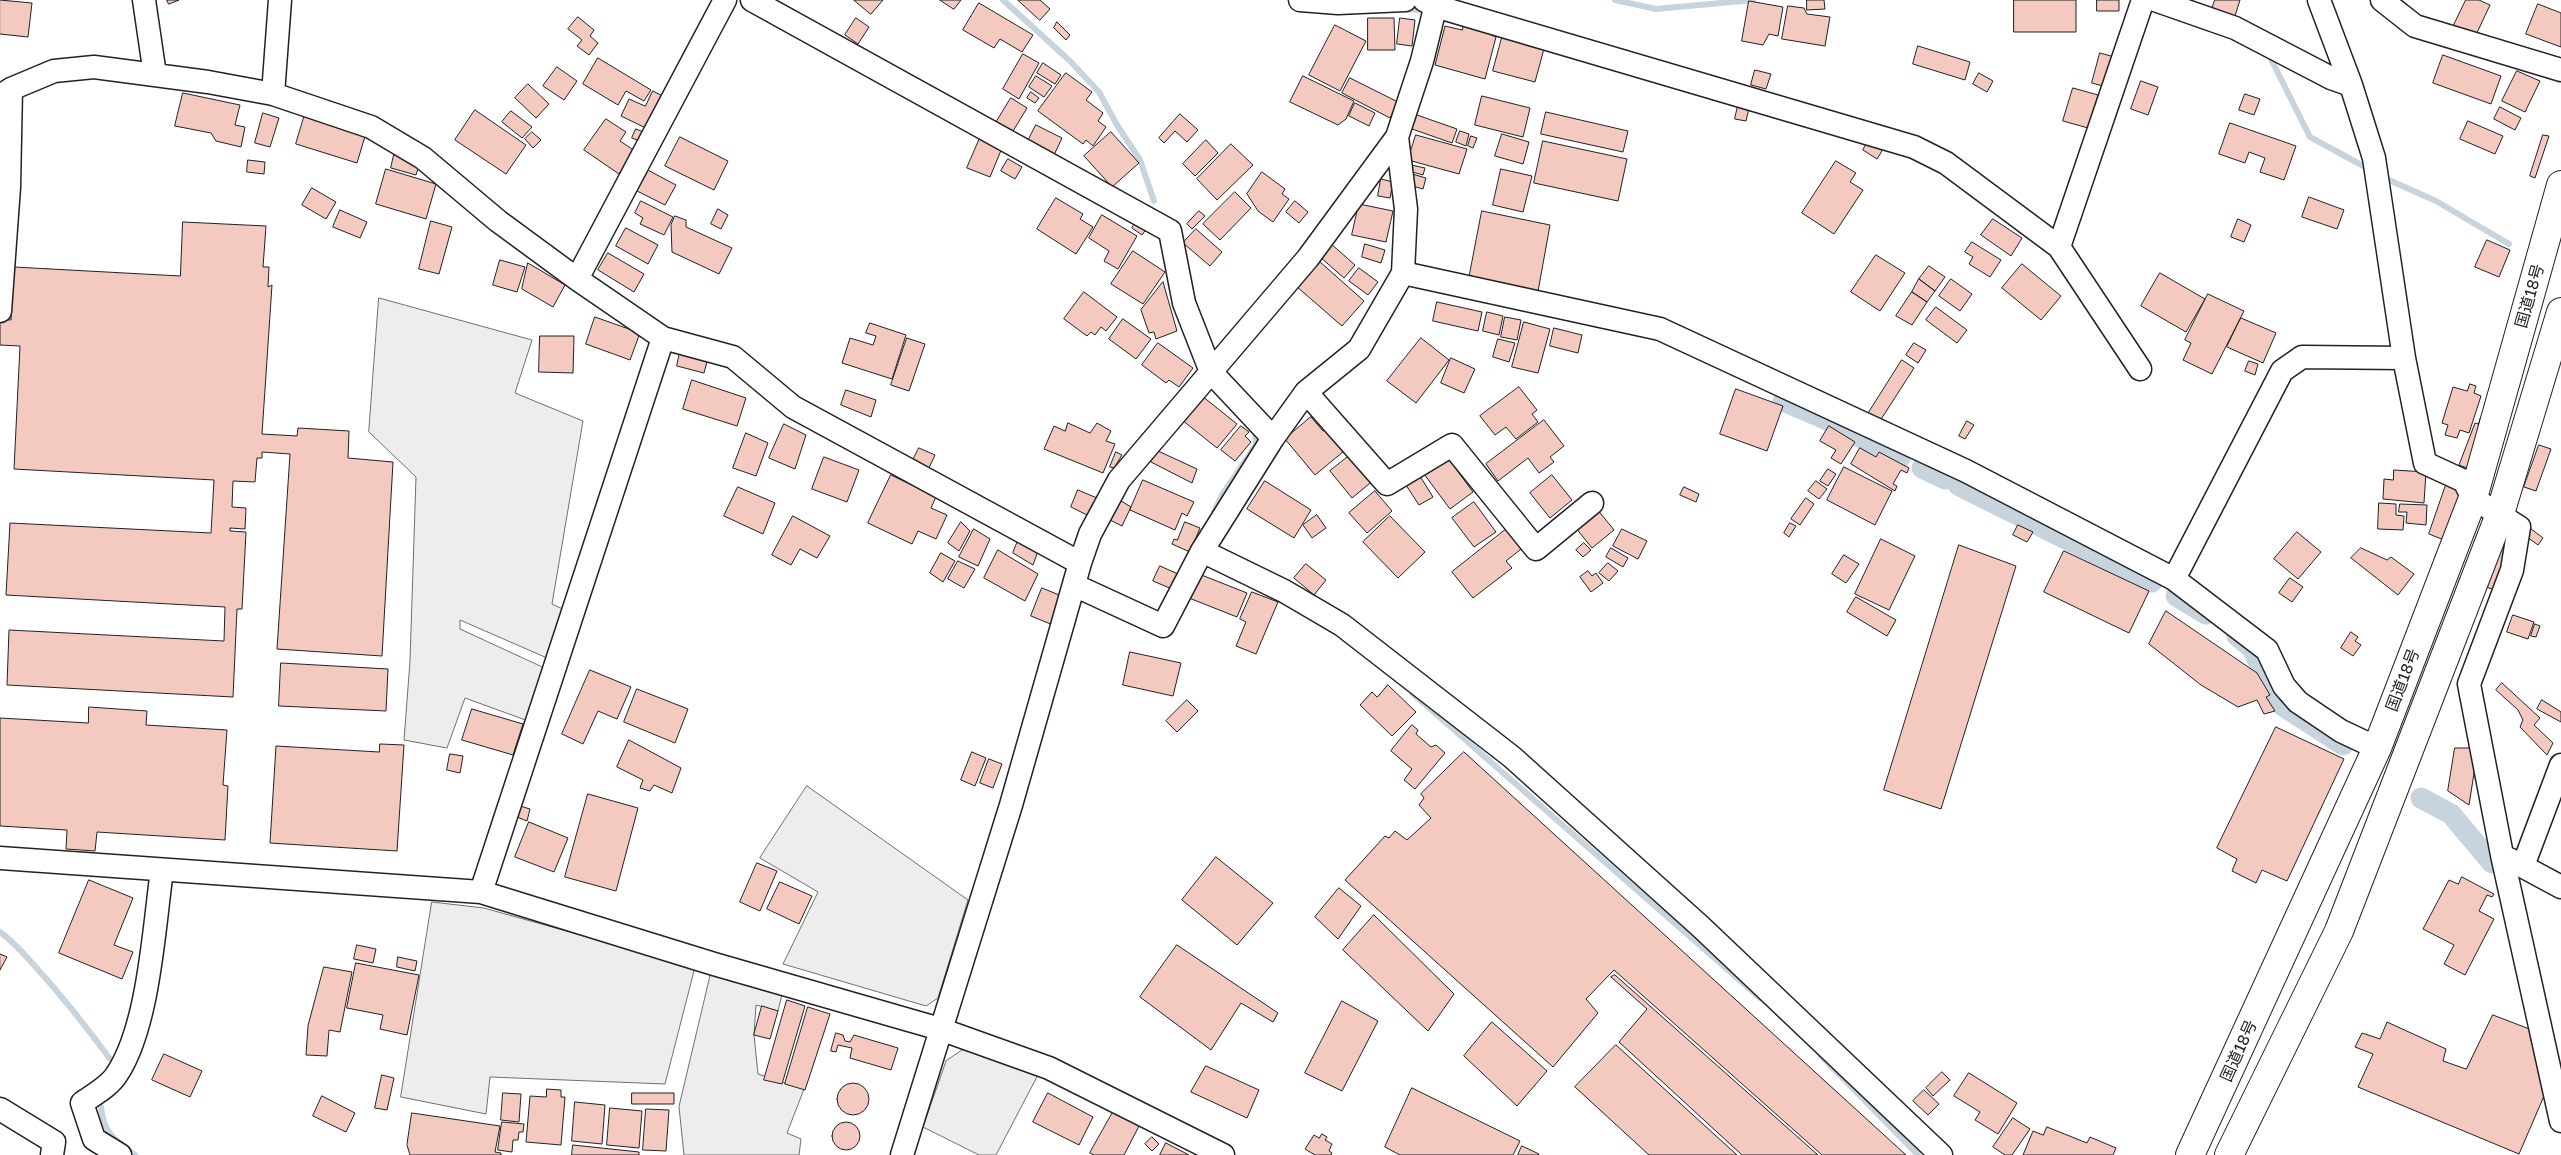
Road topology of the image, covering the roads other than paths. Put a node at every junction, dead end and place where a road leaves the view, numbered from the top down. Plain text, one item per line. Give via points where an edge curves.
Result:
1 (144, 0) edge
2 (280, 0) edge
3 (725, 0) edge
4 (752, 0) edge
5 (1300, 0) edge
6 (1405, 0) edge
7 (2143, 0) edge
8 (2156, 0) edge
9 (2319, 0) edge
10 (2382, 0) edge
11 (1432, 2) edge
12 (2561, 70) edge
13 (155, 75) junction
14 (2351, 85) junction
15 (6, 93) edge
16 (273, 94) junction
17 (1397, 137) junction
18 (2561, 185) edge
19 (2059, 248) junction
20 (1403, 273) junction
21 (577, 279) junction
22 (0, 311) edge
23 (2561, 312) edge
24 (662, 338) junction
25 (2404, 358) junction
26 (2140, 368) dead end
27 (1211, 372) junction
28 (1306, 392) junction
29 (1273, 438) junction
30 (2473, 498) junction
31 (1592, 503) dead end
32 (2499, 517) junction
33 (1202, 551) junction
34 (1080, 563) junction
35 (2174, 579) junction
36 (1074, 585) junction
37 (2377, 748) junction
38 (2561, 765) edge
39 (0, 858) edge
40 (2509, 865) junction
41 (162, 870) junction
42 (2561, 887) edge
43 (481, 892) junction
44 (940, 1029) junction
45 (0, 1109) edge
46 (2561, 1121) edge
47 (52, 1155) edge
48 (120, 1155) edge
49 (902, 1155) edge
50 (1223, 1155) edge
51 (1940, 1155) edge
52 (2190, 1155) edge
53 (2229, 1155) edge

1 - 13 street
2 - 16 street
3 - 21 street
4 - 27 street via 1170,231 1184,303
5 - 6 street via 1338,3
7 - 19 street
8 - 14 street via 2235,28 2331,78
9 - 14 street
10 - 12 street via 2415,26
11 - 17 street via 1422,62
11 - 19 street via 1914,146 1946,163
13 - 15 street via 94,67 54,71
13 - 16 street
14 - 25 street via 2374,158
15 - 22 street via 9,187
16 - 21 street via 371,127 423,158
17 - 20 street via 1406,209
17 - 27 street via 1308,258
18 - 30 highway, 国道18号
19 - 26 street
20 - 28 street via 1359,349
20 - 35 street via 1660,329 1966,471
21 - 24 street
23 - 32 highway, 国道18号
24 - 34 street via 733,357 793,407
24 - 43 street
25 - 30 street via 2425,463 2464,481
25 - 35 street via 2302,357 2282,371
27 - 29 street
27 - 34 street via 1119,480 1090,534
28 - 29 street
28 - 31 street via 1387,484 1452,444 1536,550
29 - 33 street
30 - 32 street
30 - 37 highway, 国道18号
32 - 40 street via 2519,527 2512,570 2469,684
32 - 53 highway, 国道18号 via 2339,930
33 - 36 street via 1163,626
33 - 51 street via 1284,590 1342,625 1512,757 1701,926
34 - 36 street
35 - 37 street via 2267,650 2284,686 2298,702 2341,731
36 - 44 street via 1011,805
37 - 52 highway, 国道18号
38 - 40 street
39 - 41 street
40 - 42 street
40 - 46 street
41 - 43 street
41 - 48 street via 146,988 129,1053 116,1076 82,1103 94,1139
43 - 44 street
44 - 49 street
44 - 50 street via 1049,1068
45 - 47 street via 54,1142

